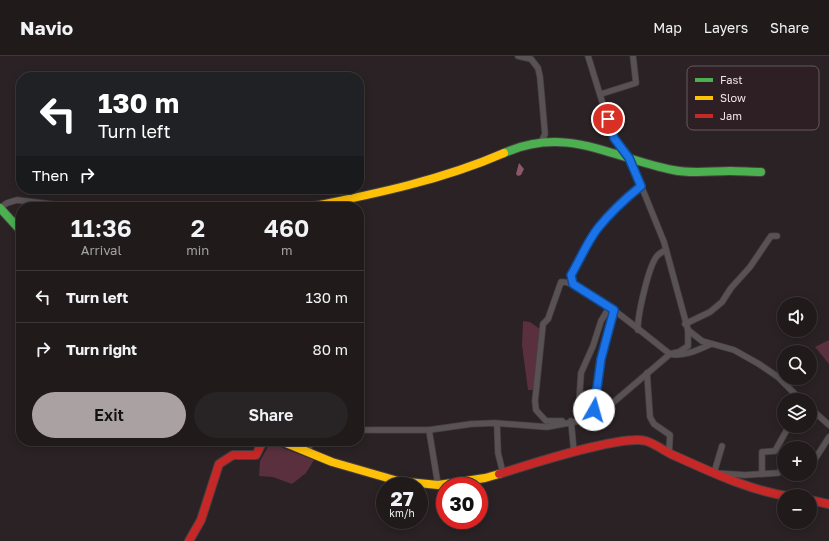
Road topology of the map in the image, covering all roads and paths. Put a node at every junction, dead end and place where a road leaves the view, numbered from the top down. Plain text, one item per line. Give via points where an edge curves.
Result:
1 (518, 56) edge
2 (588, 56) edge
3 (633, 56) edge
4 (601, 94) junction
5 (540, 144) junction
6 (629, 158) junction
7 (761, 172) dead end
8 (641, 186) junction
9 (34, 202) edge
10 (335, 202) edge
11 (0, 208) edge
12 (16, 226) edge
13 (777, 236) dead end
14 (666, 250) junction
15 (573, 284) junction
16 (612, 308) junction
17 (685, 324) junction
18 (638, 330) junction
19 (688, 330) junction
20 (711, 344) junction
21 (670, 354) junction
22 (647, 373) junction
23 (794, 393) edge
24 (817, 414) edge
25 (592, 418) junction
26 (581, 419) junction
27 (569, 422) junction
28 (497, 424) junction
29 (829, 425) edge
30 (364, 430) edge
31 (429, 430) junction
32 (785, 433) edge
33 (829, 437) edge
34 (262, 446) edge
35 (294, 446) edge
36 (310, 446) edge
37 (722, 446) dead end
38 (308, 451) junction
39 (574, 452) junction
40 (669, 453) junction
41 (817, 456) edge
42 (503, 473) junction
43 (714, 473) junction
44 (777, 473) edge
45 (762, 474) junction
46 (437, 477) edge
47 (487, 477) edge
48 (436, 485) edge
49 (777, 494) edge
50 (817, 501) edge
51 (828, 502) edge
52 (189, 541) edge

1 - 5 street via 532,59 539,72 545,134
2 - 4 street
3 - 4 street via 636,83
4 - 6 street via 614,138
5 - 6 main road via 575,142 595,145
5 - 10 main road via 507,151 490,160 444,176
6 - 7 main road via 685,172
6 - 8 street
8 - 14 street
8 - 15 street via 622,201 597,229 571,275
9 - 11 street via 17,200 6,202
11 - 12 main road
13 - 17 street via 771,236 750,267 717,307
14 - 17 street
14 - 18 street via 657,255 648,277
15 - 16 street
15 - 27 street via 561,282 548,319 543,324 535,401 536,410 546,421
16 - 18 street
16 - 25 street
16 - 26 street via 601,321 581,373
17 - 19 street
18 - 21 street
19 - 20 street via 696,338
19 - 21 street via 688,346
20 - 21 street via 692,352
20 - 23 street via 734,350 759,364 778,377
21 - 22 street
22 - 25 street via 602,413
22 - 40 street via 650,417 654,424 670,435
24 - 29 street
25 - 26 street
26 - 27 street
27 - 28 street via 547,426
27 - 39 street
28 - 31 street via 471,424
28 - 42 street via 498,453
30 - 31 street
31 - 46 street
32 - 45 street via 776,450 762,452
33 - 41 street
34 - 52 main road via 254,456 233,455 219,464 201,520
35 - 38 main road
36 - 38 street
37 - 43 street
38 - 48 main road via 332,462 398,481
39 - 40 main road via 634,439 646,440
39 - 42 main road
40 - 43 main road
42 - 47 main road
43 - 45 street
43 - 49 main road
44 - 45 street
50 - 51 main road

